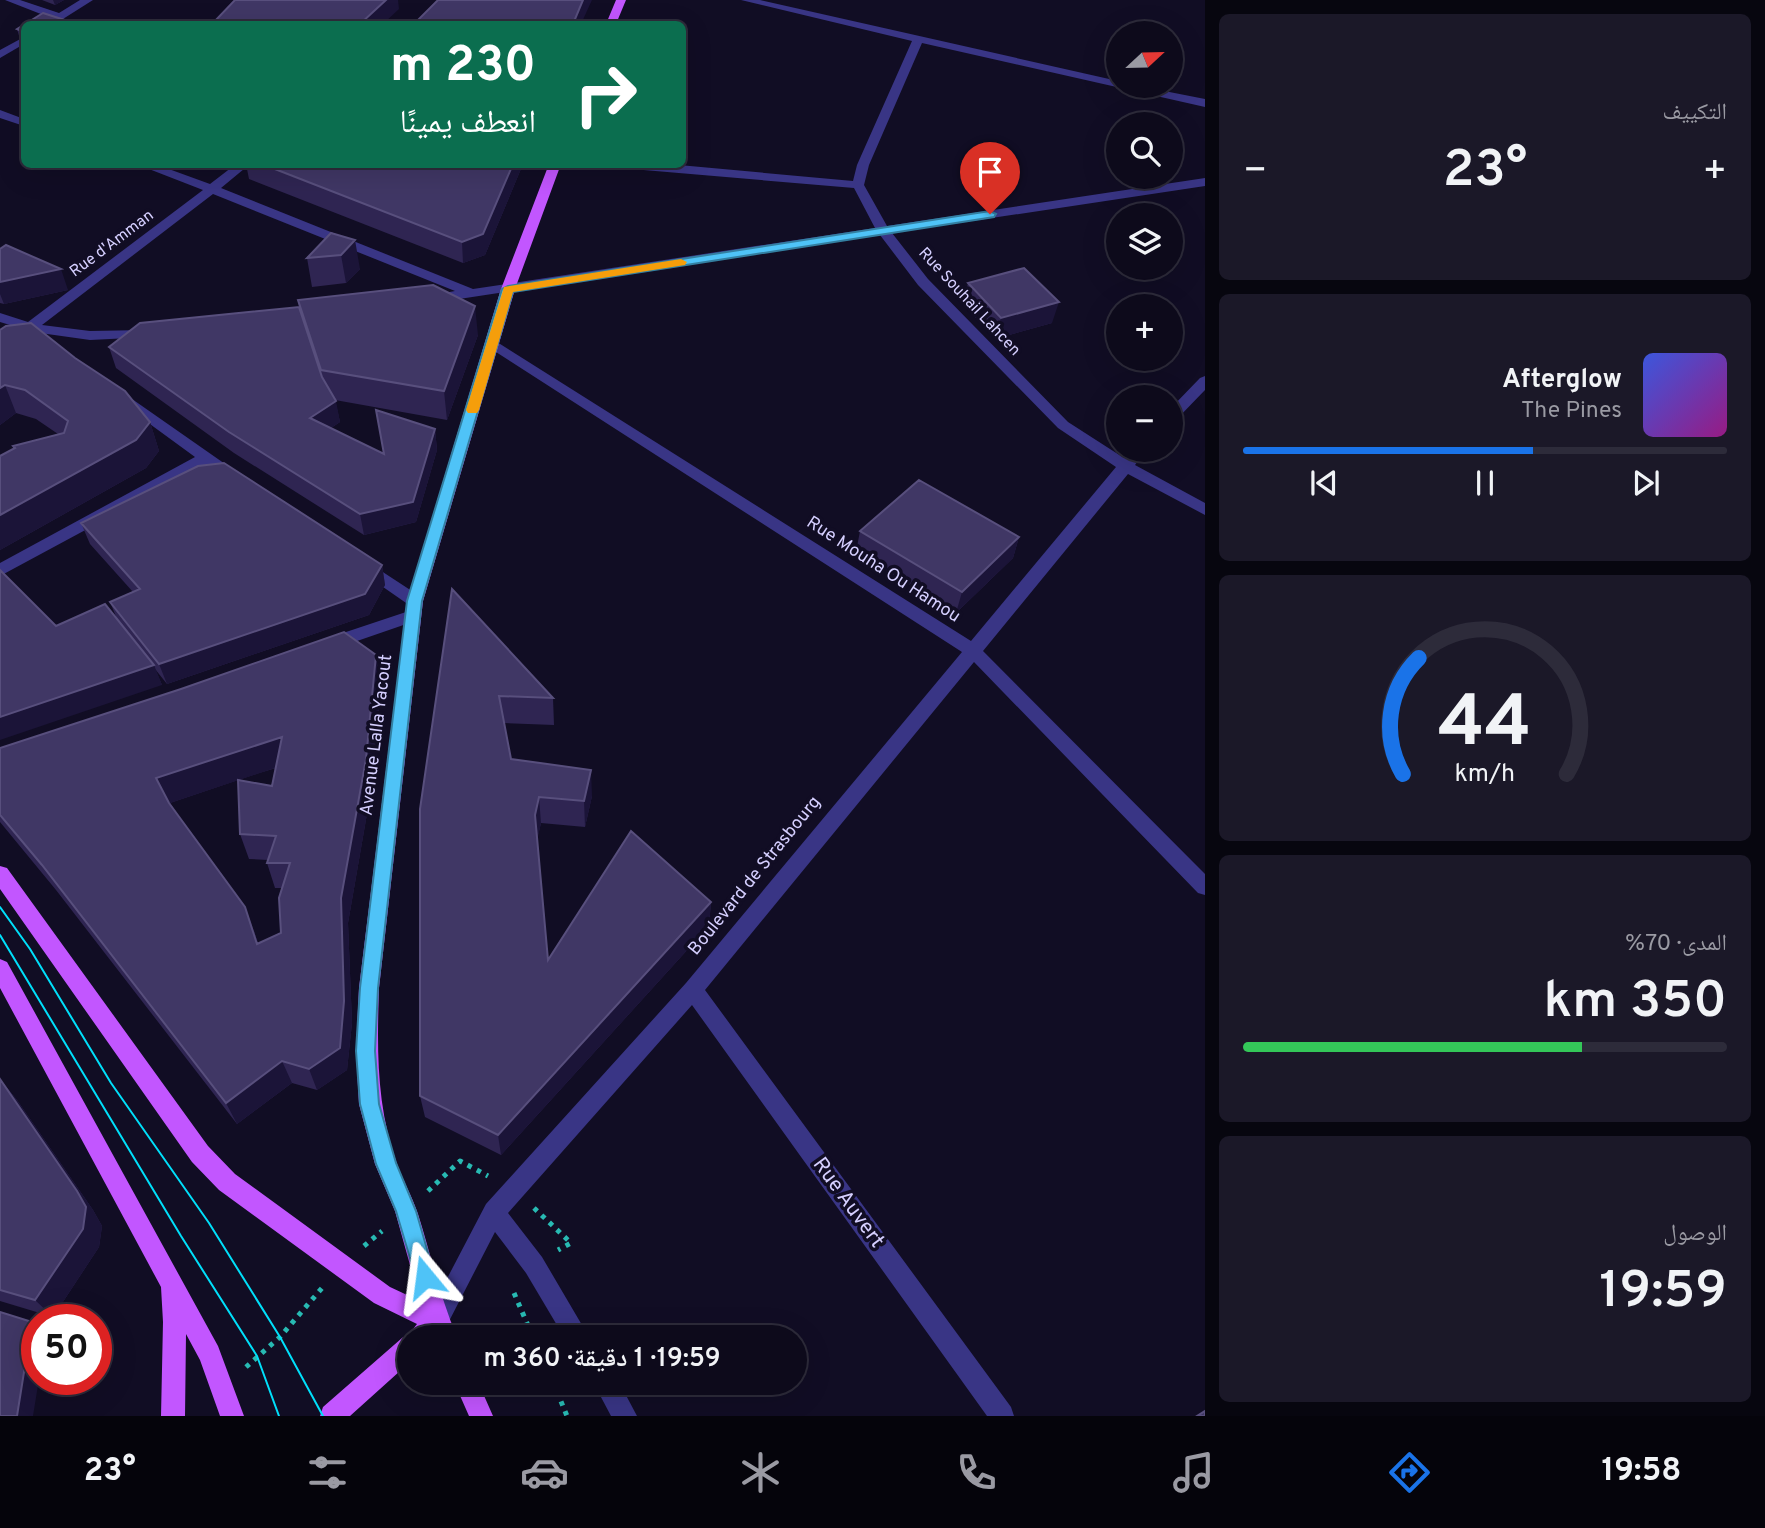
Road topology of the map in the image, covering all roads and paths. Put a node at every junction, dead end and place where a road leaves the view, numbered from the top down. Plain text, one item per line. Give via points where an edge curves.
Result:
1 (10, 0) edge
2 (88, 0) edge
3 (621, 0) edge
4 (753, 1) edge
5 (60, 17) junction
6 (53, 21) edge
7 (612, 21) edge
8 (917, 41) junction
9 (21, 42) edge
10 (0, 55) edge
11 (1106, 82) edge
12 (1181, 98) edge
13 (1205, 103) edge
14 (0, 114) edge
15 (21, 122) edge
16 (153, 168) edge
17 (239, 168) edge
18 (553, 168) edge
19 (665, 168) edge
20 (1205, 182) edge
21 (858, 185) junction
22 (213, 189) junction
23 (883, 231) junction
24 (508, 289) junction
25 (474, 294) junction
26 (419, 301) edge
27 (0, 317) edge
28 (29, 329) junction
29 (156, 332) edge
30 (0, 335) edge
31 (51, 345) edge
32 (492, 345) junction
33 (0, 350) edge
34 (1205, 381) edge
35 (107, 385) edge
36 (1183, 404) edge
37 (1106, 454) edge
38 (206, 458) junction
39 (1128, 462) edge
40 (1139, 462) edge
41 (250, 488) edge
42 (1205, 510) edge
43 (349, 556) edge
44 (0, 570) edge
45 (414, 608) junction
46 (972, 650) junction
47 (309, 651) edge
48 (0, 874) edge
49 (1205, 887) edge
50 (1, 970) edge
51 (693, 990) junction
52 (495, 1180) dead end
53 (428, 1191) dead end
54 (532, 1206) dead end
55 (494, 1212) junction
56 (382, 1231) dead end
57 (362, 1247) dead end
58 (554, 1253) dead end
59 (172, 1282) junction
60 (327, 1282) dead end
61 (424, 1325) edge
62 (432, 1325) edge
63 (438, 1325) edge
64 (570, 1325) edge
65 (397, 1358) edge
66 (241, 1373) dead end
67 (472, 1395) edge
68 (558, 1395) edge
69 (613, 1395) edge
70 (173, 1416) edge
71 (232, 1416) edge
72 (332, 1416) edge
73 (481, 1416) edge
74 (567, 1416) edge
75 (625, 1416) edge
76 (1002, 1416) edge

1 - 5 street
2 - 5 street
3 - 7 main road
4 - 8 street
5 - 6 street
8 - 11 street
8 - 21 street
9 - 10 street
12 - 13 street
14 - 15 street
16 - 22 street
17 - 22 street, Rue d'Amman
18 - 24 main road, Avenue Lalla Yacout
19 - 21 street
20 - 23 street
21 - 23 street, Rue Souhail Lahcen
22 - 25 street
22 - 28 street, Rue d'Amman
23 - 24 street
23 - 37 street, Rue Souhail Lahcen via 923,282 1063,425
24 - 25 street
24 - 32 main road, Avenue Lalla Yacout
25 - 26 street
27 - 28 street
28 - 29 street via 81,336
28 - 30 street
28 - 31 street
28 - 33 street, Rue d'Amman
32 - 45 main road, Avenue Lalla Yacout
32 - 46 street, Rue Mouha Ou Hamou
34 - 36 street
35 - 38 street
38 - 41 street
38 - 44 street
39 - 46 street, Boulevard de Strasbourg
40 - 42 street, Rue Souhail Lahcen
43 - 45 street
45 - 47 street
45 - 62 main road, Avenue Lalla Yacout via 369,988 366,1051 370,1104 386,1164 406,1211
46 - 49 street, Rue Mouha Ou Hamou
46 - 51 street, Boulevard de Strasbourg
48 - 61 main road via 200,1154 227,1182
50 - 59 main road
51 - 55 street, Boulevard de Strasbourg
51 - 76 street, Rue Auvert
52 - 53 path via 460,1161
54 - 58 path via 571,1243
55 - 63 street, Boulevard de Strasbourg
55 - 64 street via 534,1265
56 - 57 path
59 - 70 main road
59 - 71 main road via 210,1354
60 - 66 path via 280,1338
65 - 72 main road
67 - 73 main road
68 - 74 path
69 - 75 street

